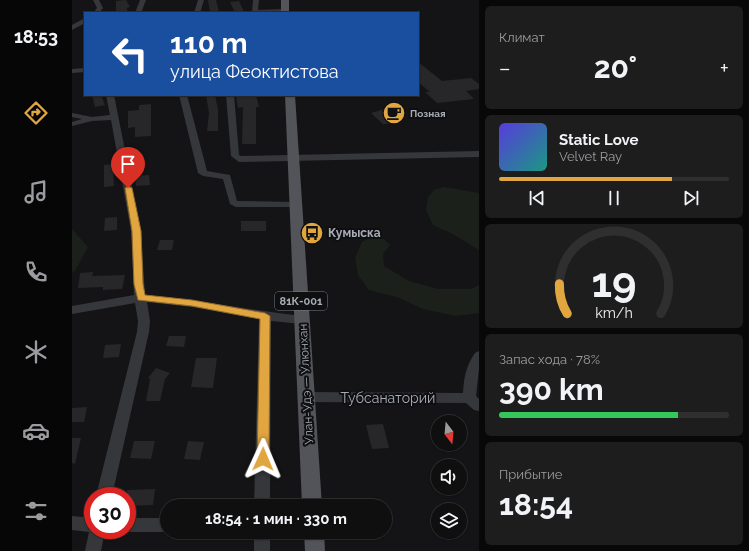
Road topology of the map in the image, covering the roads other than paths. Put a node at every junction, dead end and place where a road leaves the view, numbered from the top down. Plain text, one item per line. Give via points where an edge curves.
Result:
1 (96, 0) edge
2 (143, 0) edge
3 (201, 0) edge
4 (256, 0) edge
5 (285, 0) edge
6 (97, 12) edge
7 (138, 12) edge
8 (197, 12) edge
9 (256, 12) edge
10 (284, 12) edge
11 (84, 21) edge
12 (72, 28) edge
13 (84, 70) edge
14 (72, 71) edge
15 (110, 96) edge
16 (183, 96) edge
17 (230, 96) edge
18 (290, 96) edge
19 (72, 115) edge
20 (115, 117) junction
21 (92, 119) junction
22 (72, 124) edge
23 (479, 154) edge
24 (293, 158) junction
25 (295, 204) junction
26 (141, 298) junction
27 (72, 310) edge
28 (265, 316) junction
29 (302, 320) junction
30 (479, 356) edge
31 (306, 397) junction
32 (474, 402) edge
33 (106, 487) edge
34 (262, 499) edge
35 (312, 499) edge
36 (72, 523) edge
37 (84, 524) edge
38 (136, 525) edge
39 (160, 525) edge
40 (95, 539) edge
41 (262, 539) edge
42 (314, 539) edge
43 (93, 551) edge
44 (262, 551) edge
45 (315, 551) edge

1 - 6 street via 100,8
2 - 7 street
3 - 8 street
4 - 9 street
5 - 10 main road
11 - 12 street
13 - 14 street
15 - 20 street
16 - 25 street via 203,173 227,176 233,202
17 - 24 street via 236,158
18 - 24 main road, Улан-Удэ — Улюнхан / 81К-001
19 - 21 street
20 - 21 street
20 - 26 street via 136,231
21 - 22 street
23 - 24 street
24 - 25 main road, Улан-Удэ — Улюнхан / 81К-001
25 - 29 main road, Улан-Удэ — Улюнхан / 81К-001
26 - 27 street
26 - 28 street via 192,303
26 - 33 street via 144,332
28 - 29 street
28 - 34 street
29 - 31 main road, Улан-Удэ — Улюнхан / 81К-001
30 - 32 street, Тубсанаторий via 470,372
31 - 32 street, Тубсанаторий
31 - 35 main road, Улан-Удэ — Улюнхан / 81К-001
36 - 37 street
38 - 39 street
40 - 43 street
41 - 44 street
42 - 45 main road

